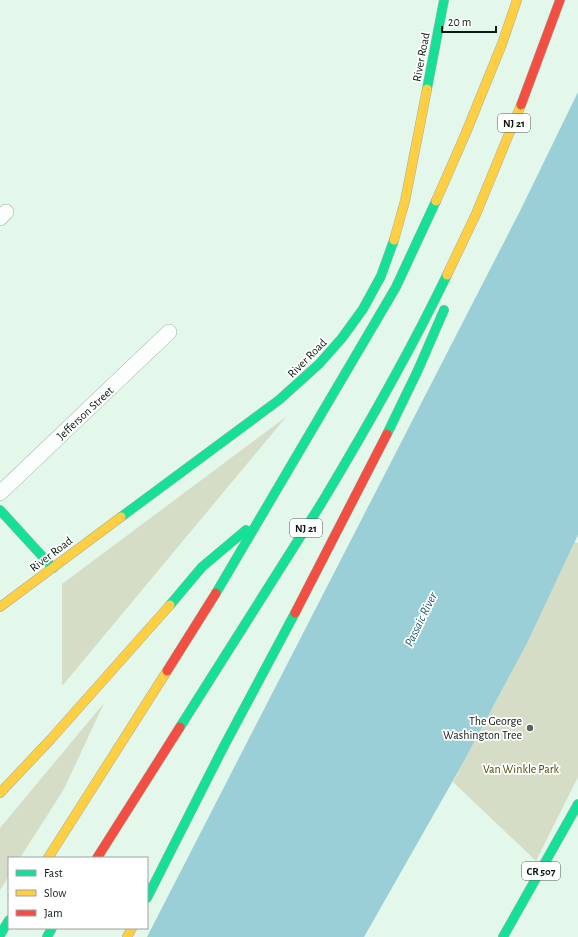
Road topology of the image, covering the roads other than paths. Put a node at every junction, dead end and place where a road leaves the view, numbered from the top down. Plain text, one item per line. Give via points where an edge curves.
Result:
1 (444, 0) edge
2 (517, 0) edge
3 (560, 0) edge
4 (566, 0) edge
5 (538, 63) junction
6 (489, 183) junction
7 (454, 279) dead end
8 (447, 301) dead end
9 (169, 332) dead end
10 (0, 494) edge
11 (0, 510) edge
12 (259, 520) junction
13 (53, 568) junction
14 (0, 607) edge
15 (51, 739) junction
16 (0, 793) edge
17 (0, 802) edge
18 (578, 804) edge
19 (49, 857) edge
20 (98, 857) edge
21 (148, 896) edge
22 (8, 922) edge
23 (0, 935) edge
24 (503, 937) edge

1 - 13 main road, River Road via 415,152 392,247 378,282 345,335 321,363 286,395
2 - 12 main road via 465,136 396,287
3 - 5 main road, NJ 21
4 - 5 main road
5 - 6 main road, NJ 21
6 - 7 main road
6 - 20 main road, NJ 21 via 436,297 355,448
8 - 21 main road via 390,429
9 - 10 street, Jefferson Street
11 - 13 main road
12 - 15 main road via 202,567
12 - 19 main road via 208,607
13 - 14 main road, River Road
15 - 16 main road
15 - 17 main road
18 - 24 main road, CR 507
22 - 23 main road

